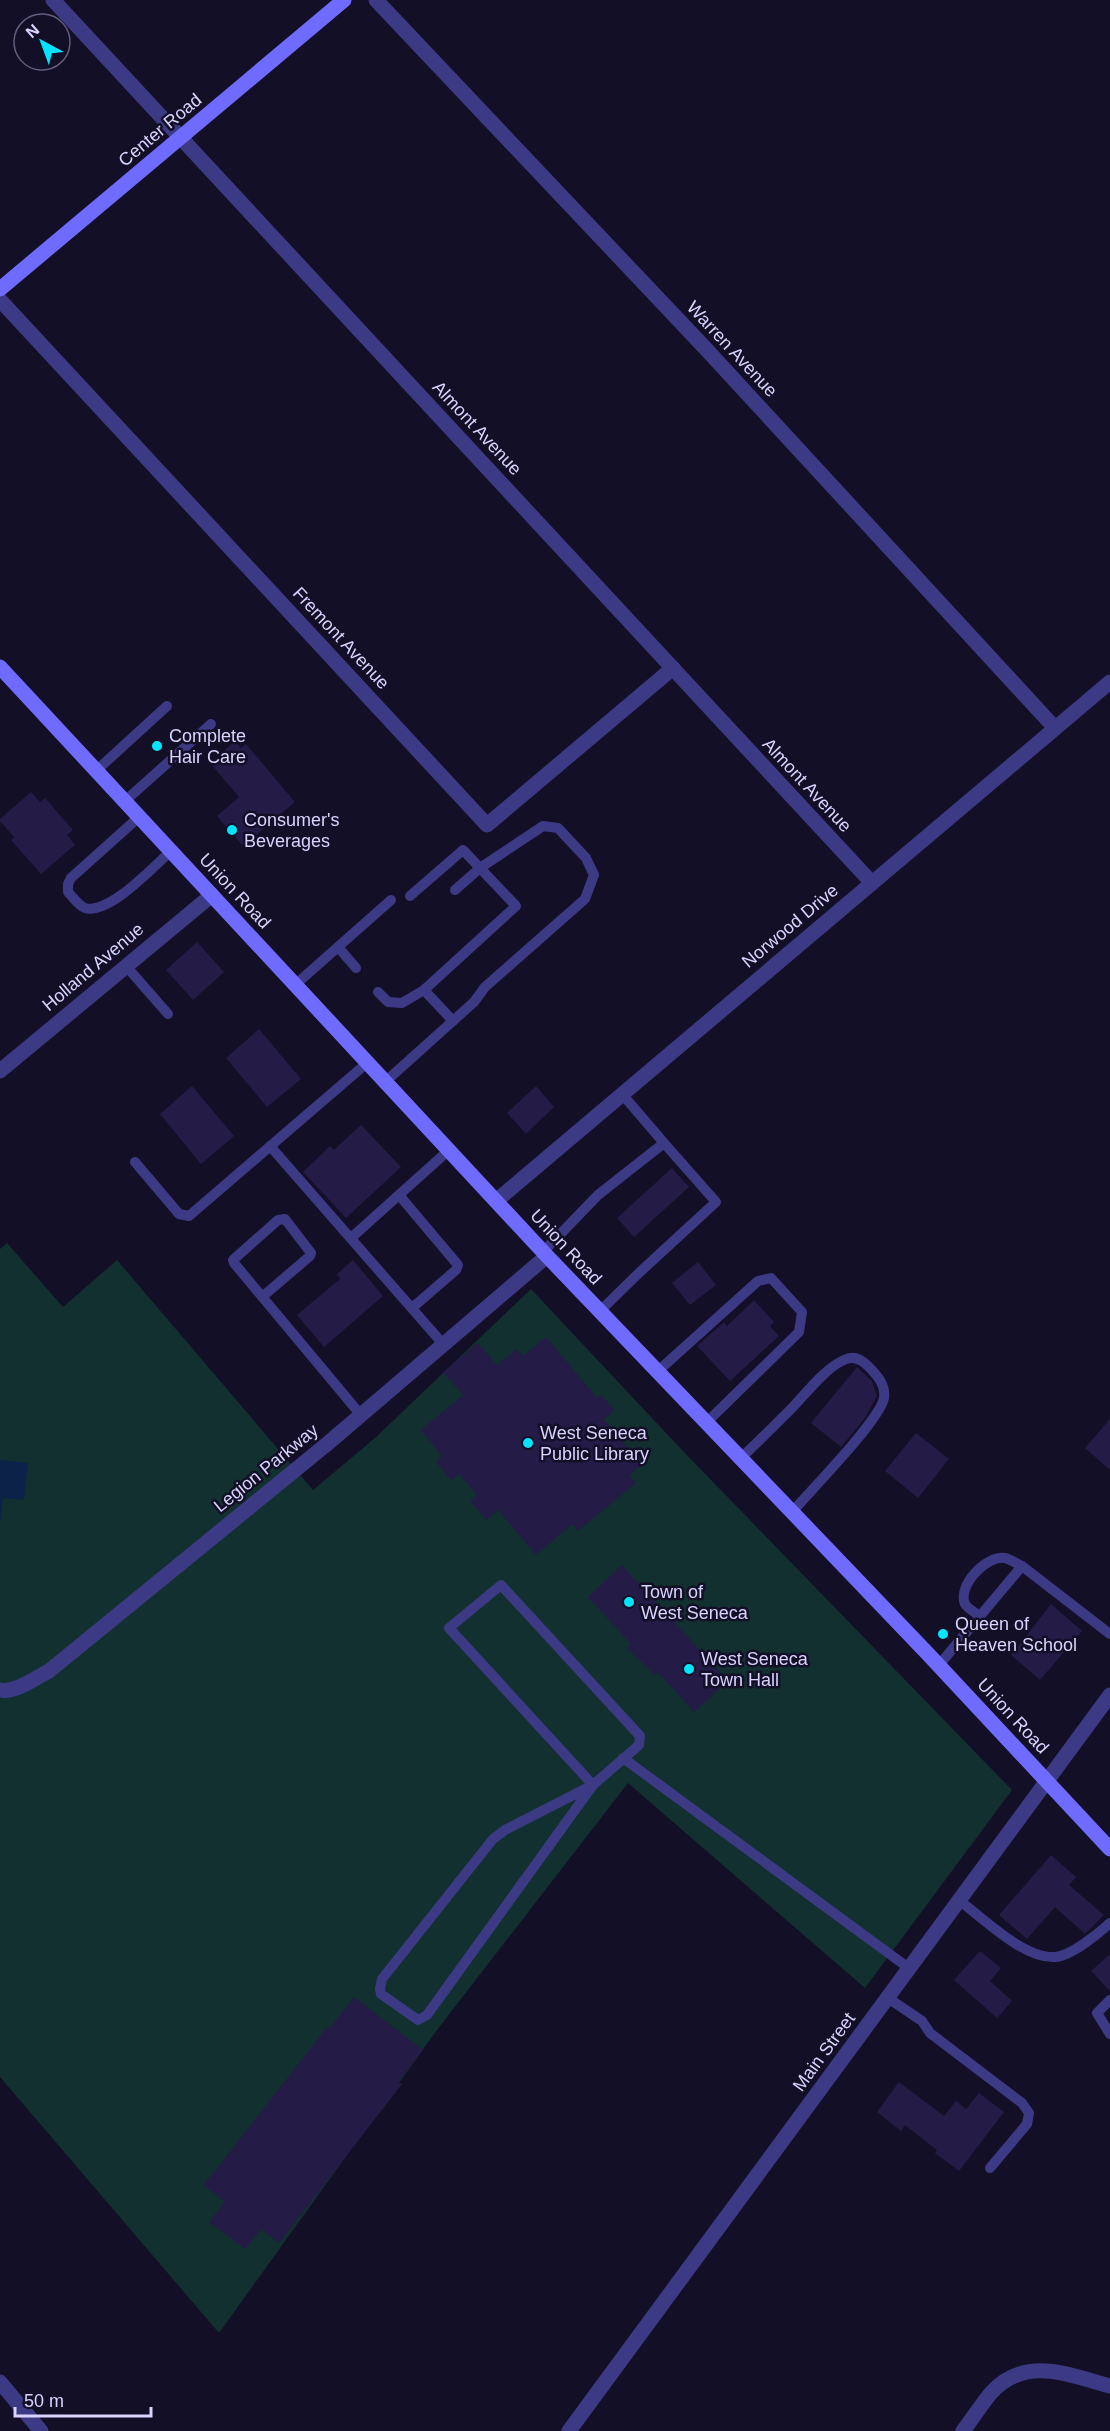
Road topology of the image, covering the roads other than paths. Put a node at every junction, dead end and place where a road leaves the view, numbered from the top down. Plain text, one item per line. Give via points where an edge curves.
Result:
1 (53, 0) edge
2 (344, 0) edge
3 (376, 0) edge
4 (182, 137) junction
5 (0, 289) edge
6 (0, 300) edge
7 (0, 667) edge
8 (673, 668) junction
9 (1110, 682) edge
10 (167, 706) dead end
11 (211, 724) dead end
12 (1055, 728) junction
13 (97, 770) junction
14 (125, 801) junction
15 (139, 817) junction
16 (171, 851) junction
17 (480, 868) junction
18 (872, 883) junction
19 (455, 890) dead end
20 (212, 895) junction
21 (410, 896) dead end
22 (391, 900) dead end
23 (338, 947) junction
24 (126, 966) junction
25 (356, 968) dead end
26 (295, 985) junction
27 (424, 990) junction
28 (378, 992) dead end
29 (168, 1014) dead end
30 (453, 1021) junction
31 (3, 1061) edge
32 (368, 1063) junction
33 (385, 1082) junction
34 (622, 1094) junction
35 (664, 1143) junction
36 (270, 1146) junction
37 (449, 1150) junction
38 (135, 1162) dead end
39 (399, 1195) junction
40 (496, 1201) junction
41 (351, 1238) junction
42 (545, 1254) junction
43 (262, 1297) junction
44 (412, 1308) junction
45 (600, 1311) junction
46 (443, 1344) junction
47 (658, 1371) junction
48 (360, 1414) junction
49 (707, 1422) junction
50 (741, 1458) junction
51 (792, 1512) junction
52 (1022, 1566) junction
53 (980, 1617) junction
54 (1110, 1634) edge
55 (939, 1665) junction
56 (0, 1689) edge
57 (1110, 1695) edge
58 (623, 1758) junction
59 (1048, 1782) junction
60 (593, 1785) junction
61 (1110, 1849) edge
62 (960, 1901) junction
63 (1110, 1923) edge
64 (910, 1970) junction
65 (888, 1998) junction
66 (1110, 2000) edge
67 (1110, 2034) edge
68 (990, 2168) dead end
69 (0, 2382) edge
70 (1110, 2386) edge
71 (41, 2431) edge
72 (569, 2431) edge
73 (963, 2431) edge

1 - 4 street, Almont Avenue
2 - 4 main road, Center Road
3 - 12 street, Warren Avenue via 698,340
4 - 5 main road, Center Road
4 - 8 street, Almont Avenue
6 - 8 street, Fremont Avenue via 487,825
7 - 13 main road, Union Road
8 - 18 street, Almont Avenue
9 - 12 street, Norwood Drive
10 - 13 lane
11 - 14 lane
12 - 18 street, Norwood Drive
13 - 14 main road, Union Road
14 - 15 main road, Union Road
15 - 16 main road, Union Road
15 - 16 lane via 71,878 68,892 80,906 87,909 110,904
16 - 20 main road, Union Road
17 - 19 lane
17 - 21 lane via 464,850
17 - 27 lane via 516,906
17 - 30 lane via 543,826 558,828 586,858 594,875 585,899 485,987
18 - 34 street, Norwood Drive
20 - 24 street, Holland Avenue
20 - 26 main road, Union Road
22 - 23 lane
23 - 25 lane
23 - 26 lane
24 - 29 lane
24 - 31 street, Holland Avenue
26 - 32 main road, Union Road
27 - 28 lane via 402,1003 388,1002
27 - 30 lane
30 - 33 lane
32 - 33 main road, Union Road
32 - 36 lane
33 - 37 main road, Union Road
34 - 35 lane
34 - 40 street, Norwood Drive
35 - 42 lane via 598,1195
35 - 45 lane via 716,1202
36 - 38 lane via 189,1216 179,1214
36 - 41 lane
37 - 39 lane
37 - 40 main road, Union Road
39 - 41 lane
39 - 44 lane via 458,1265
40 - 42 main road, Union Road
41 - 44 lane
42 - 45 main road, Union Road
42 - 46 street, Legion Parkway
43 - 43 lane via 232,1260 278,1220 285,1219 311,1253
43 - 48 lane
44 - 46 lane
45 - 47 main road, Union Road
46 - 48 street, Legion Parkway
47 - 49 main road, Union Road
47 - 49 lane via 758,1281 771,1278 802,1312 799,1332
48 - 56 street, Legion Parkway via 49,1671 22,1686
49 - 50 main road, Union Road
50 - 51 main road, Union Road
50 - 51 lane via 842,1360 859,1359 867,1365 882,1383 881,1406
51 - 55 main road, Union Road
52 - 53 lane
52 - 53 lane via 1004,1558 991,1560 977,1570 968,1583 964,1600
52 - 54 lane
53 - 55 lane
55 - 59 main road, Union Road
57 - 59 street, Main Street
58 - 60 lane
58 - 60 lane via 639,1745 640,1736 501,1585 468,1610 449,1628
58 - 64 lane
59 - 61 main road, Union Road
59 - 62 street, Main Street
60 - 60 lane via 427,2015 418,2020 381,1994 382,1979 494,1839
62 - 63 lane via 1022,1949 1055,1957 1078,1948
62 - 64 street, Main Street
64 - 65 street, Main Street
65 - 68 lane via 922,2021 930,2033 1022,2103 1029,2113 1027,2124
65 - 72 street, Main Street
66 - 67 lane via 1097,2013
69 - 71 street
70 - 73 street via 1040,2370 1025,2372 992,2392

